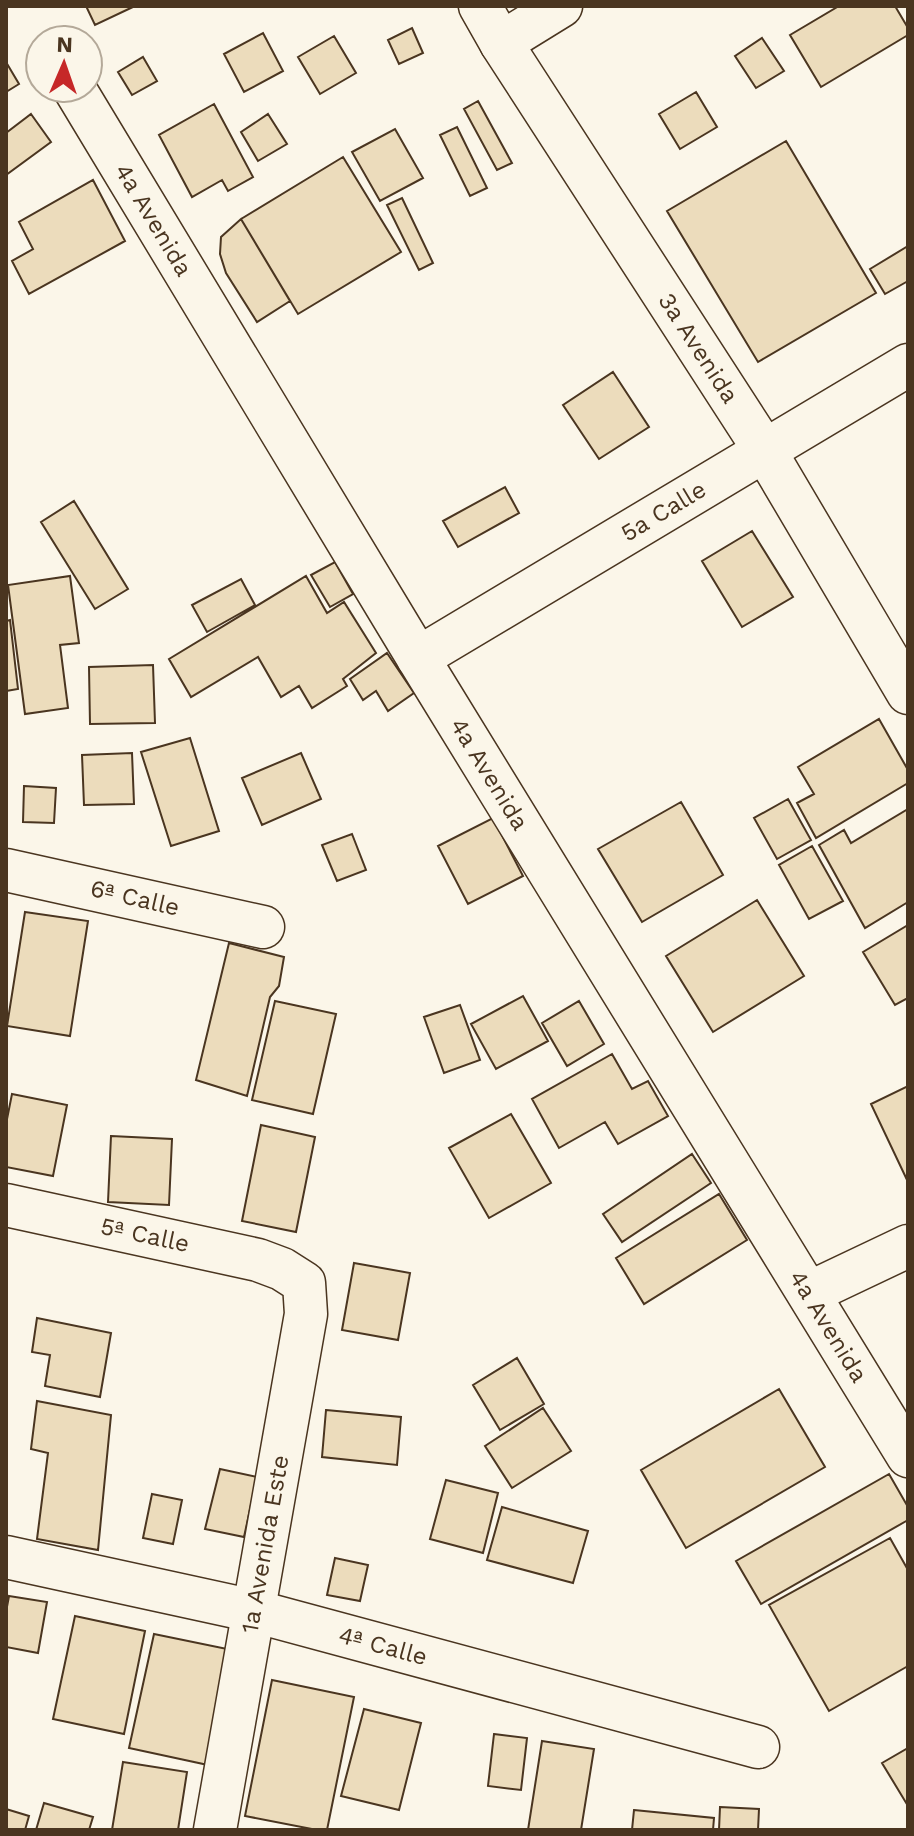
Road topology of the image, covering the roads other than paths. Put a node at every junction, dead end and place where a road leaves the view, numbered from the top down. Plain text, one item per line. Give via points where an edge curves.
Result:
1 (480, 6) edge
2 (561, 6) edge
3 (501, 43) junction
4 (84, 104) edge
5 (908, 365) edge
6 (765, 451) junction
7 (418, 658) junction
8 (908, 693) edge
9 (6, 870) edge
10 (263, 927) dead end
11 (6, 1205) edge
12 (908, 1246) edge
13 (282, 1269) joint
14 (809, 1293) junction
15 (908, 1456) edge
16 (6, 1557) edge
17 (254, 1611) junction
18 (758, 1747) dead end
19 (215, 1830) edge

1 - 3 street, 3a Avenida
2 - 3 street
3 - 6 street, 3a Avenida
4 - 7 street, 4a Avenida
5 - 6 street, 5a Calle
6 - 7 street, 5a Calle
6 - 8 street, 3a Avenida
7 - 14 street, 4a Avenida
9 - 10 street, 6ª Calle
11 - 13 street, 5ª Calle
12 - 14 street
13 - 17 street, 1a Avenida Este via 304,1283 306,1314
14 - 15 street, 4a Avenida
16 - 17 street, 4ª Calle
17 - 18 street, 4ª Calle
17 - 19 street, 1a Avenida Este

